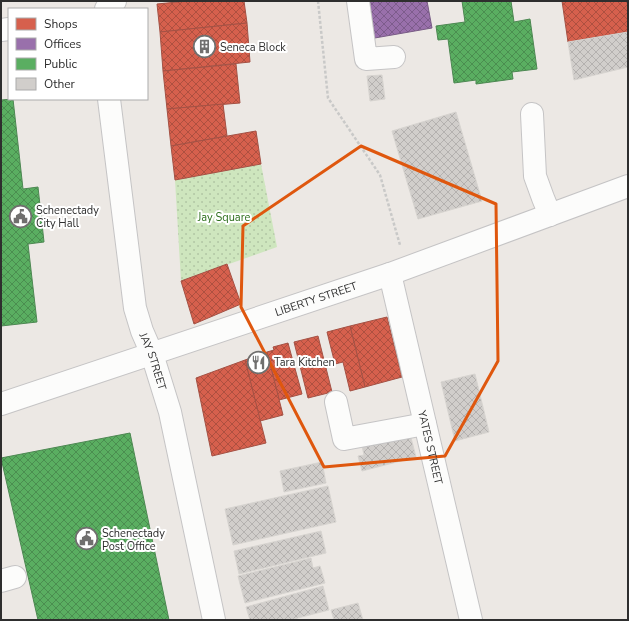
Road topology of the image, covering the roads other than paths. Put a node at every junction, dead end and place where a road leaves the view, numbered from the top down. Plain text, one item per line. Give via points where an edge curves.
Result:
1 (115, 1) edge
2 (358, 1) edge
3 (107, 8) edge
4 (394, 57) dead end
5 (109, 100) edge
6 (532, 114) dead end
7 (628, 186) edge
8 (550, 215) junction
9 (390, 274) junction
10 (152, 354) junction
11 (336, 402) dead end
12 (1, 404) edge
13 (425, 424) junction
14 (214, 620) edge
15 (471, 620) edge

1 - 3 street
2 - 4 street via 366,59
5 - 10 street, JAY STREET via 135,308
6 - 8 street via 536,176
7 - 8 street, LIBERTY STREET
8 - 9 street, LIBERTY STREET
9 - 10 street, LIBERTY STREET
9 - 13 street, YATES STREET
10 - 12 street, LIBERTY STREET
10 - 14 street, JAY STREET via 170,412
11 - 13 street via 344,438
13 - 15 street, YATES STREET

